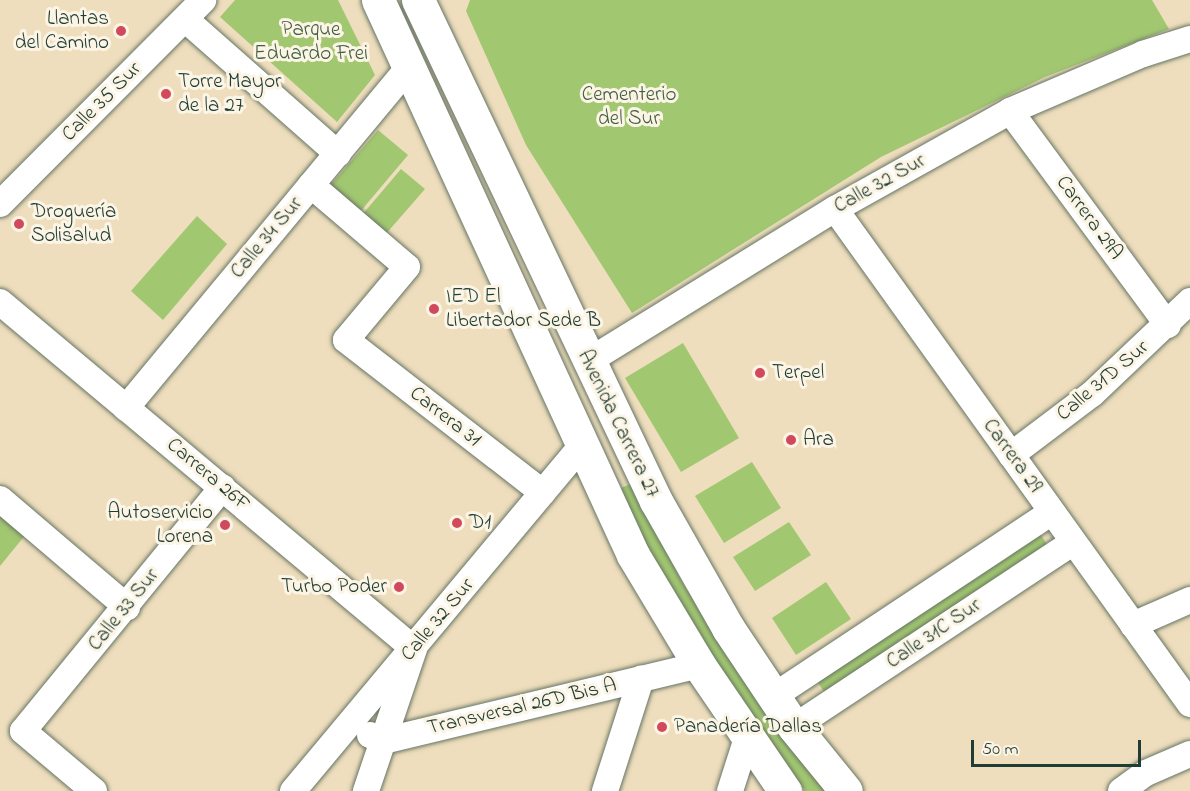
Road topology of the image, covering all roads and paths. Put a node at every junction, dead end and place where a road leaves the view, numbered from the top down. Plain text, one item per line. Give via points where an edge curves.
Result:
1 (203, 0) edge
2 (378, 0) edge
3 (418, 0) edge
4 (185, 19) junction
5 (1190, 39) edge
6 (408, 68) junction
7 (1010, 111) junction
8 (338, 154) junction
9 (311, 185) junction
10 (0, 204) edge
11 (835, 209) junction
12 (1190, 301) edge
13 (0, 302) edge
14 (1168, 325) junction
15 (587, 362) junction
16 (126, 408) junction
17 (580, 448) junction
18 (1011, 455) junction
19 (223, 487) junction
20 (543, 494) junction
21 (0, 499) edge
22 (1052, 512) junction
23 (1073, 542) junction
24 (1190, 600) edge
25 (127, 607) junction
26 (1133, 625) junction
27 (414, 649) junction
28 (699, 664) junction
29 (641, 679) junction
30 (774, 696) junction
31 (1190, 704) edge
32 (347, 726) junction
33 (794, 727) junction
34 (747, 738) junction
35 (383, 741) junction
36 (1190, 754) edge
37 (77, 786) edge
38 (292, 791) edge
39 (366, 791) edge
40 (604, 791) edge
41 (730, 791) edge
42 (785, 791) edge
43 (846, 791) edge
44 (1120, 791) edge

1 - 4 street, Calle 35 Sur
2 - 6 main road, Avenida Carrera 27
3 - 15 main road, Avenida Carrera 27
4 - 8 street
4 - 10 street, Calle 35 Sur
5 - 7 street, Calle 32 Sur via 1143,54
6 - 8 street, Calle 34 Sur
6 - 17 main road, Avenida Carrera 27
7 - 11 street, Calle 32 Sur
7 - 14 street, Carrera 29A
8 - 9 street, Calle 34 Sur
9 - 16 street, Calle 34 Sur
9 - 20 street, Carrera 31 via 407,267 346,340
11 - 15 street, Calle 32 Sur
11 - 18 street, Carrera 29
12 - 14 street, Calle 31D Sur
13 - 16 street, Carrera 26F
14 - 18 street, Calle 31D Sur via 1092,394
15 - 30 main road, Avenida Carrera 27 via 696,575
16 - 19 street, Carrera 26F
17 - 20 street, Calle 32 Sur
17 - 28 main road, Avenida Carrera 27 via 633,555
18 - 22 street, Carrera 29
19 - 25 street, Calle 33 Sur
19 - 27 street, Carrera 26F
20 - 27 street, Calle 32 Sur
21 - 25 street
22 - 23 street, Carrera 29
22 - 30 street, Calle 31C Sur
23 - 26 street, Carrera 29
23 - 33 street, Calle 31C Sur
24 - 26 street
25 - 37 street, Calle 33 Sur via 23,731
26 - 31 street, Carrera 29
27 - 32 street, Calle 32 Sur
27 - 35 street
28 - 29 street, Transversal 26D Bis A
28 - 34 main road, Avenida Carrera 27
29 - 35 street, Transversal 26D Bis A
29 - 40 street
30 - 33 main road, Avenida Carrera 27
32 - 35 street
32 - 38 street, Calle 32 Sur
33 - 43 main road, Avenida Carrera 27
34 - 41 street
34 - 42 main road, Avenida Carrera 27
35 - 39 street
36 - 44 street via 1146,773

